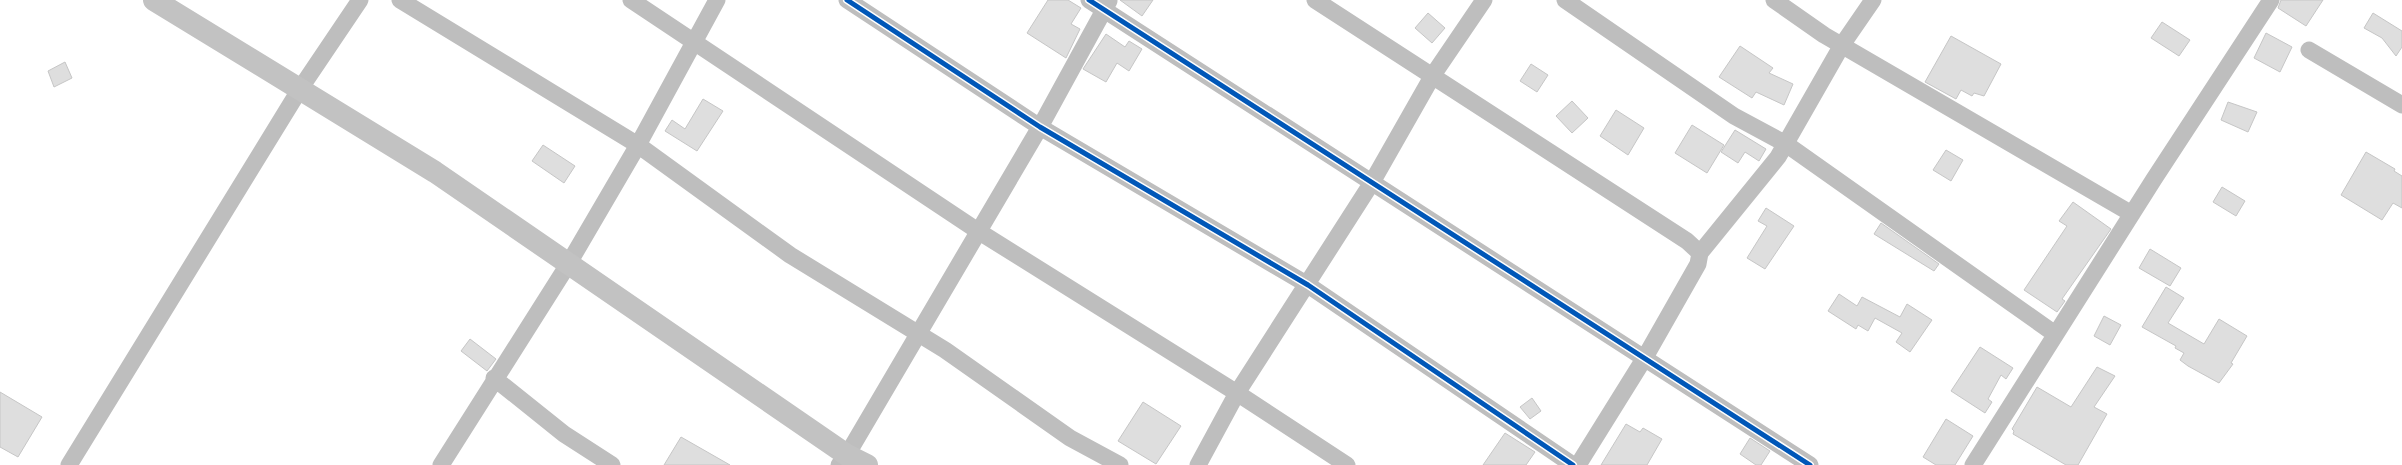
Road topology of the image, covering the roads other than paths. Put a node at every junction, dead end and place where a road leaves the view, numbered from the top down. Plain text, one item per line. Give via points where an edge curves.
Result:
1 (154, 0) edge
2 (360, 0) edge
3 (400, 0) edge
4 (630, 0) edge
5 (717, 0) edge
6 (847, 0) edge
7 (1089, 0) edge
8 (1315, 0) edge
9 (1484, 0) edge
10 (1565, 0) edge
11 (1774, 0) edge
12 (1873, 0) edge
13 (2270, 0) edge
14 (1107, 5) edge
15 (694, 42) junction
16 (1842, 45) junction
17 (2309, 50) dead end
18 (1433, 75) junction
19 (300, 89) junction
20 (2402, 105) edge
21 (1040, 127) junction
22 (1786, 144) junction
23 (638, 145) junction
24 (1370, 184) junction
25 (2132, 214) junction
26 (978, 231) junction
27 (1700, 253) junction
28 (569, 263) junction
29 (1308, 285) junction
30 (918, 333) junction
31 (2055, 334) junction
32 (1644, 359) junction
33 (494, 378) junction
34 (1237, 393) junction
35 (843, 460) edge
36 (69, 465) edge
37 (441, 465) edge
38 (612, 465) edge
39 (867, 465) edge
40 (1120, 465) edge
41 (1198, 465) edge
42 (1347, 465) edge
43 (1573, 465) edge
44 (1578, 465) edge
45 (1810, 465) edge
46 (1973, 465) edge

1 - 19 street
2 - 19 street
3 - 23 street
4 - 15 street
5 - 15 street
6 - 21 street
7 - 14 street
8 - 18 street
9 - 18 street
10 - 22 street via 1734,116
11 - 16 street
12 - 16 street
13 - 25 street
14 - 21 street
14 - 24 street
15 - 23 street
15 - 26 street
16 - 22 street
16 - 25 street
17 - 20 street
18 - 24 street
18 - 27 street via 1687,241
19 - 28 street via 435,172
19 - 36 street
21 - 26 street
21 - 29 street
22 - 27 street
22 - 31 street
23 - 28 street
23 - 30 street via 790,255
24 - 29 street
24 - 32 street
25 - 31 street
26 - 30 street
26 - 34 street
27 - 32 street via 1698,264
28 - 33 street
28 - 35 street
29 - 34 street
29 - 43 street
30 - 35 street
30 - 40 street via 1070,438
31 - 46 street
32 - 44 street
32 - 45 street
33 - 37 street
33 - 38 street via 564,434
34 - 41 street
34 - 42 street
35 - 39 street

